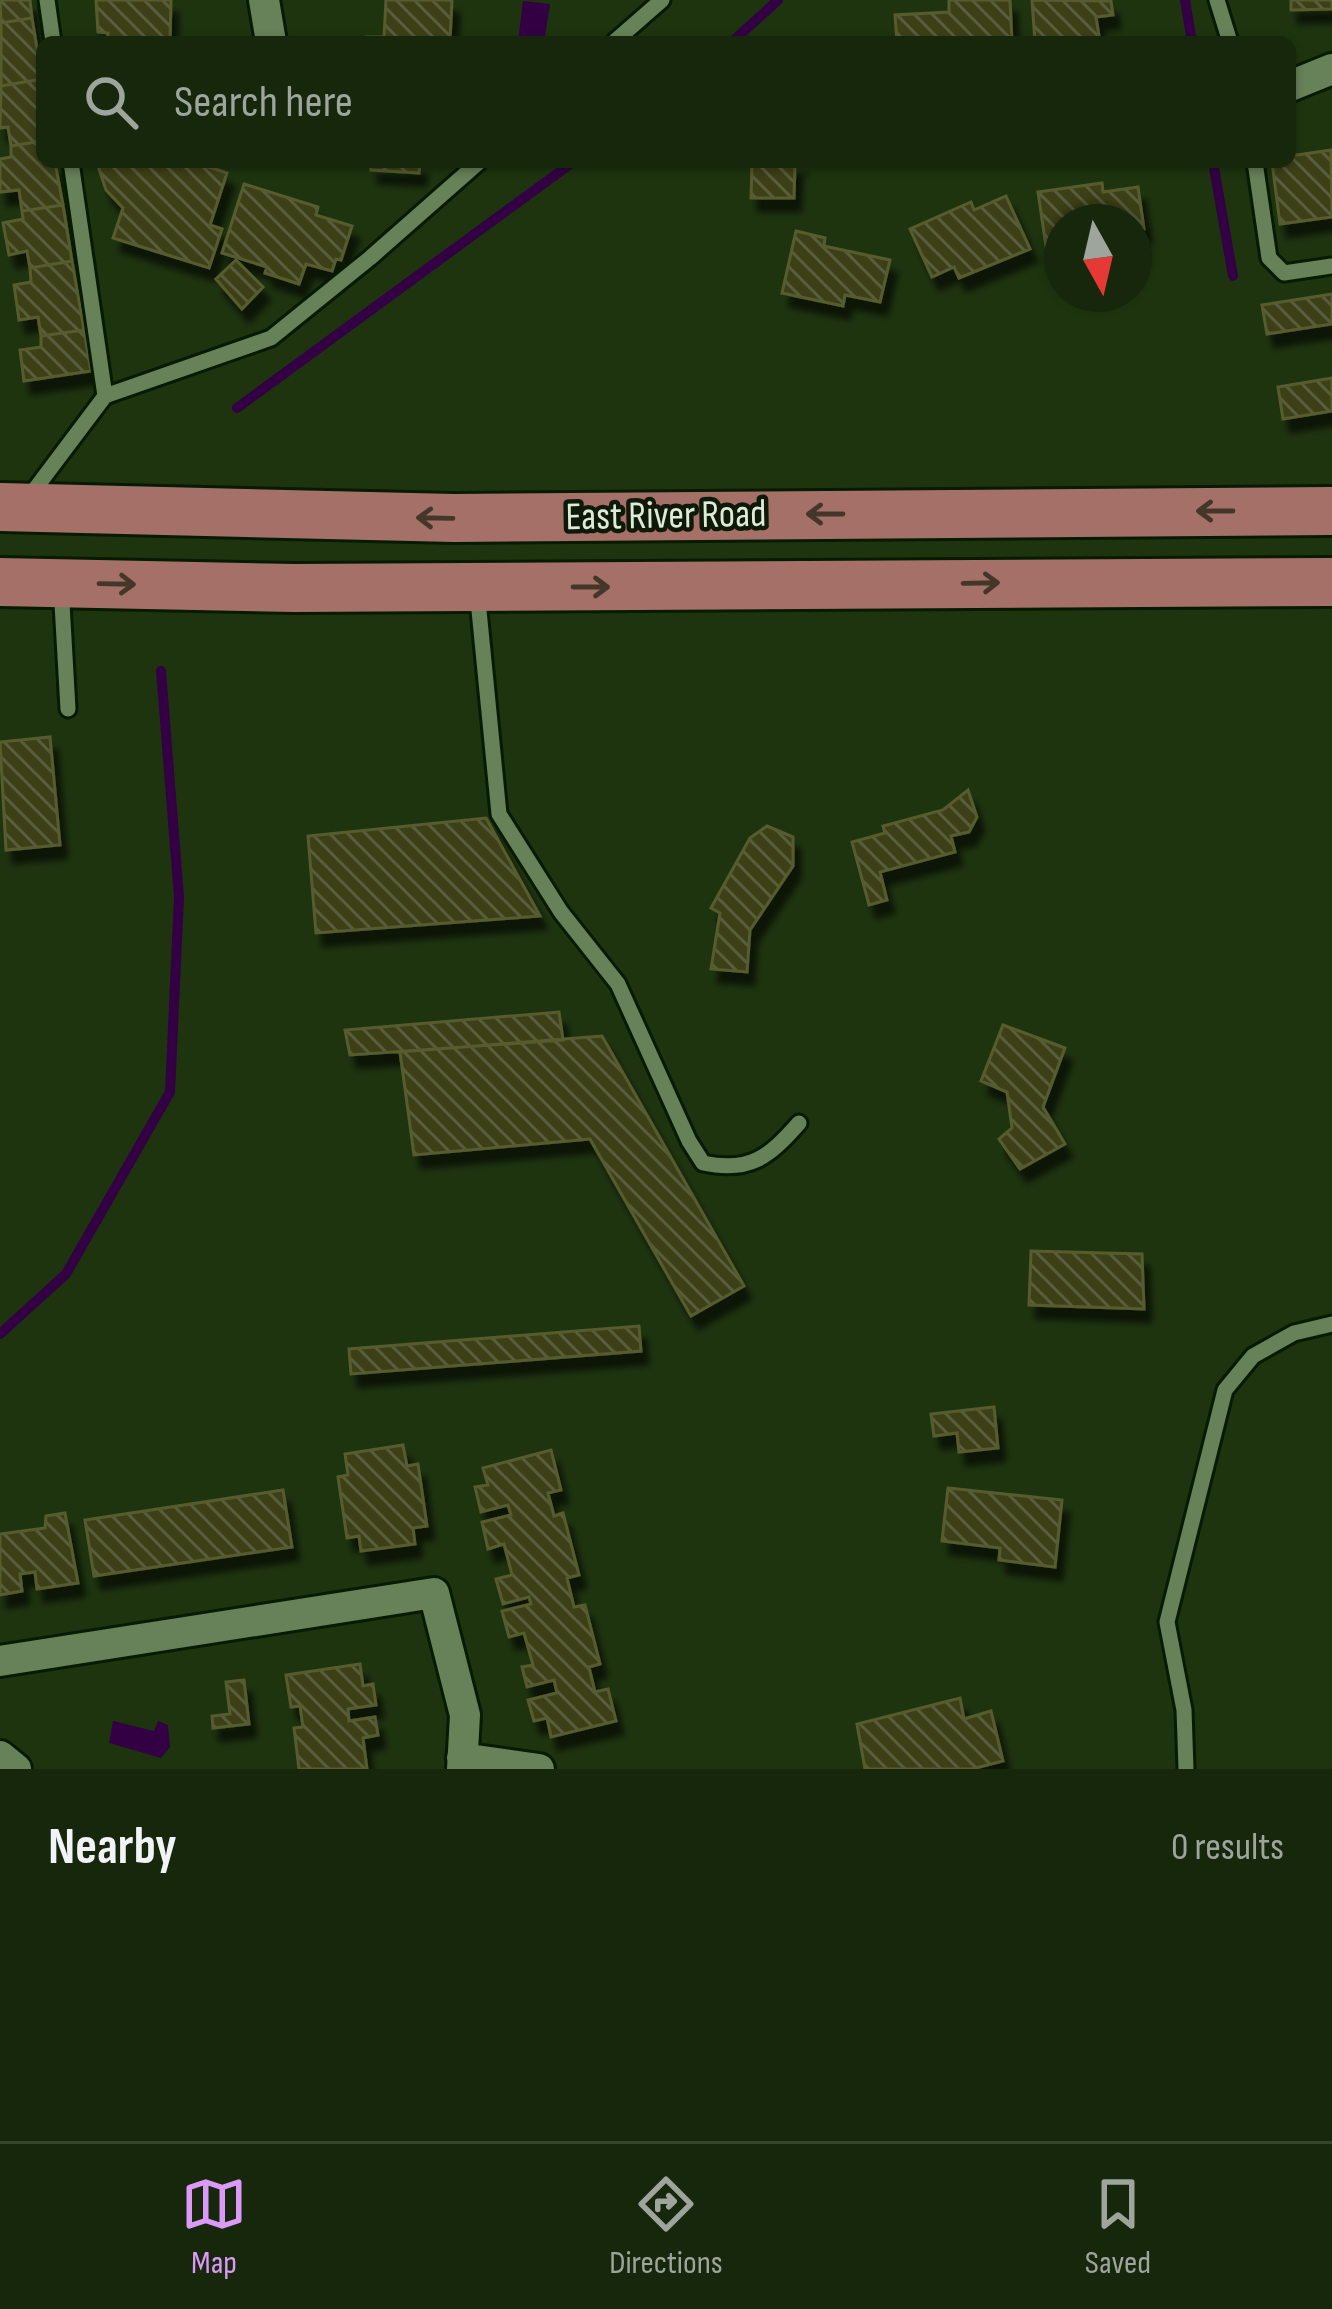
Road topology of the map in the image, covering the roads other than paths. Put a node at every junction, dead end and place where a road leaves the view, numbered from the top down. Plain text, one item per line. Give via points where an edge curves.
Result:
1 (47, 0) edge
2 (264, 0) edge
3 (662, 0) edge
4 (1217, 0) edge
5 (52, 36) edge
6 (270, 36) edge
7 (621, 36) edge
8 (1227, 36) edge
9 (1332, 69) edge
10 (1296, 84) edge
11 (72, 168) edge
12 (471, 168) edge
13 (1256, 168) edge
14 (1332, 266) edge
15 (105, 396) junction
16 (10, 507) edge
17 (1332, 511) edge
18 (0, 582) edge
19 (1332, 582) edge
20 (60, 583) junction
21 (477, 587) junction
22 (68, 709) dead end
23 (799, 1123) dead end
24 (1332, 1324) edge
25 (0, 1660) edge
26 (0, 1756) edge
27 (462, 1763) edge
28 (16, 1769) edge
29 (539, 1769) edge
30 (1186, 1769) edge

1 - 5 lane
2 - 6 street
3 - 7 lane
4 - 8 lane
9 - 10 street
11 - 15 lane
12 - 15 lane via 271,338
13 - 14 lane via 1269,258 1284,273
15 - 16 lane
17 -> 16 main road, East River Road via 454,518
18 - 20 main road, East River Road
21 -> 19 main road, East River Road
20 -> 21 main road, East River Road
20 - 22 lane
21 - 23 lane via 499,814 618,984 689,1141 703,1163 728,1168 771,1154
24 - 30 lane via 1253,1356 1225,1390 1167,1622
25 - 27 street via 434,1592 465,1715
26 - 28 street
27 - 29 street

